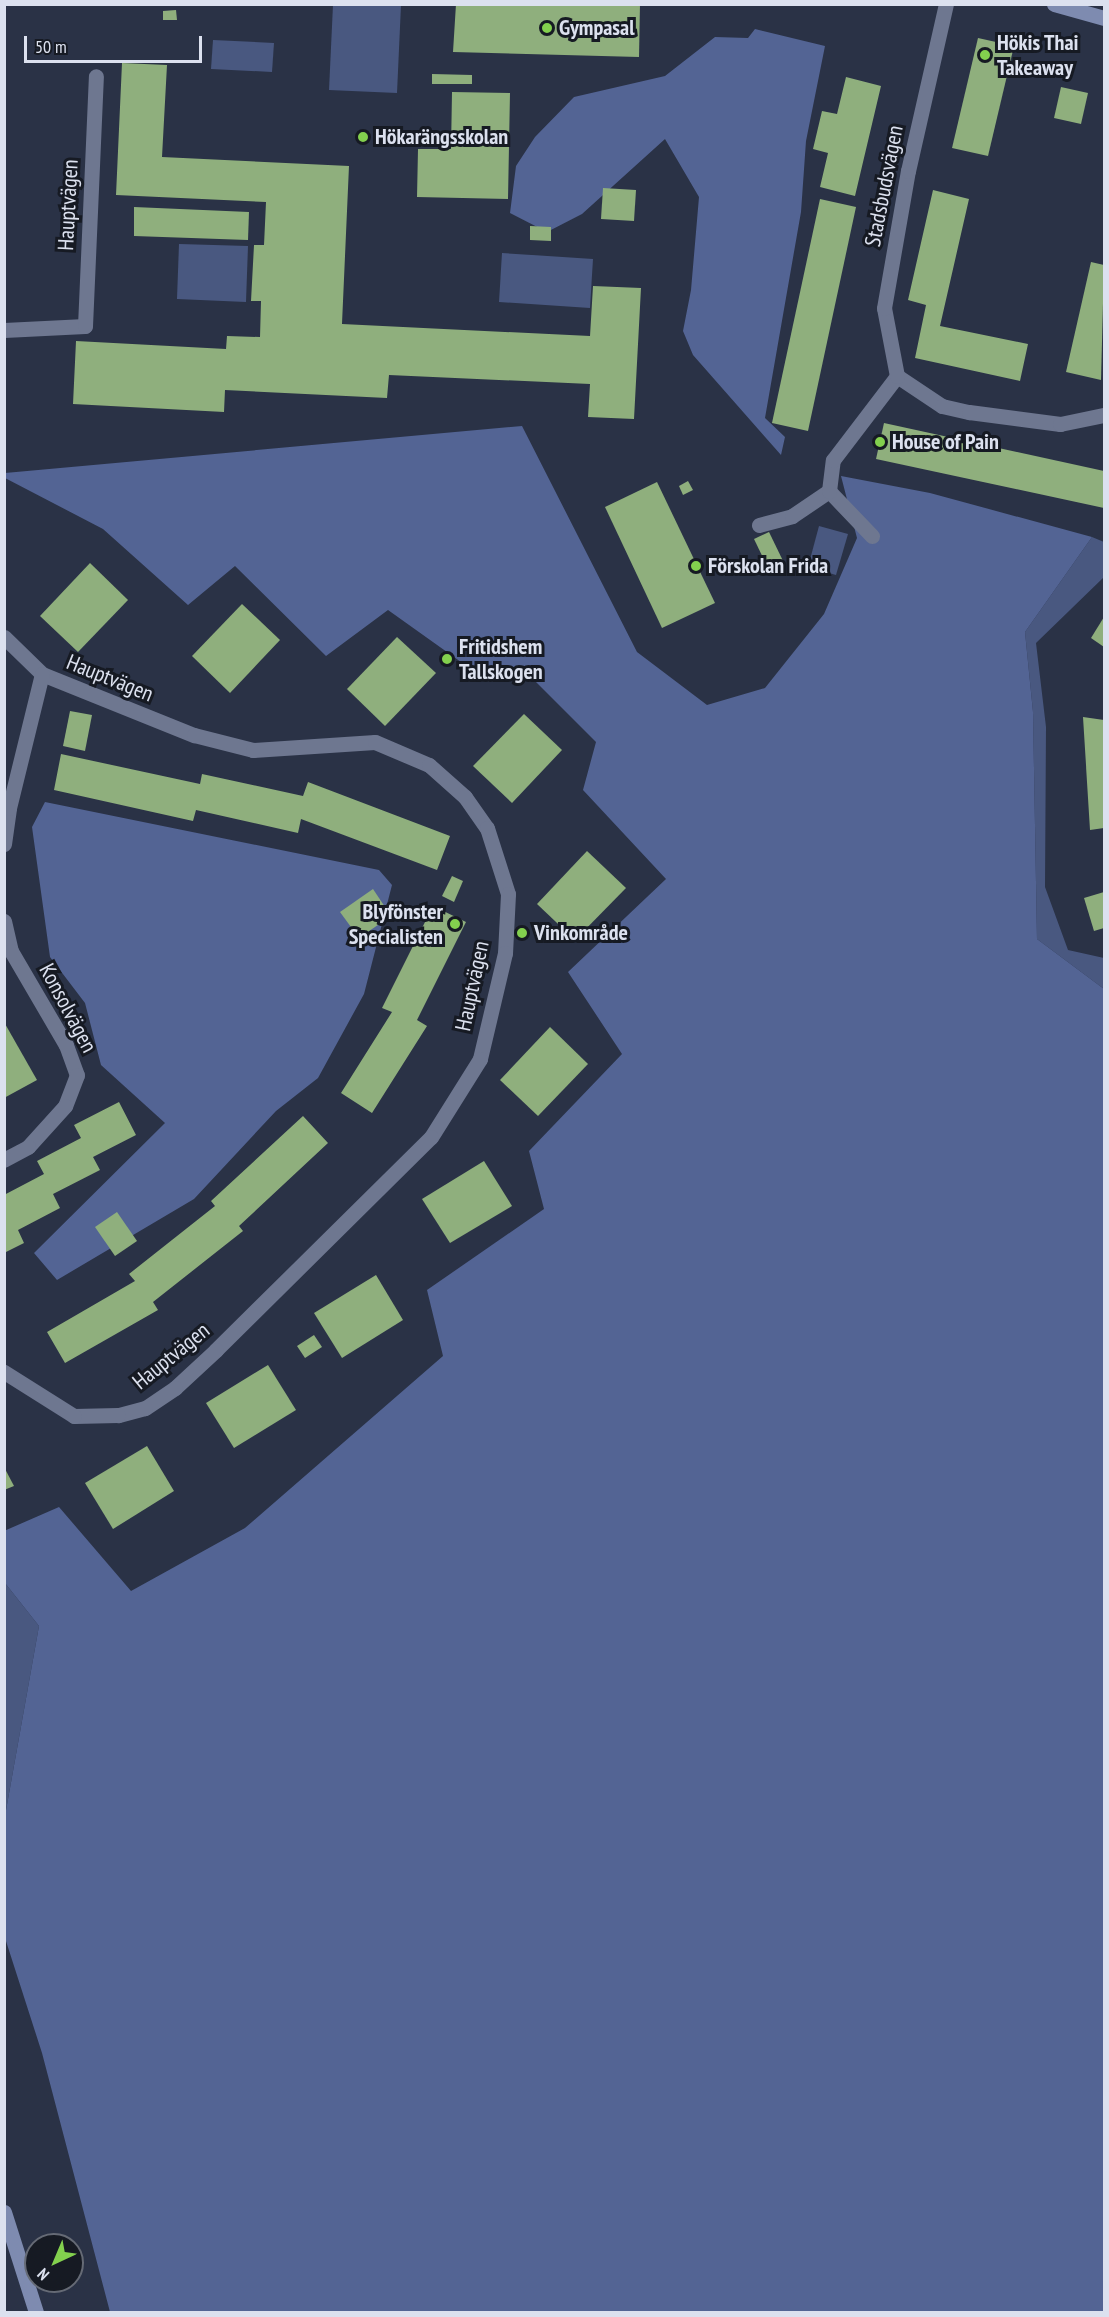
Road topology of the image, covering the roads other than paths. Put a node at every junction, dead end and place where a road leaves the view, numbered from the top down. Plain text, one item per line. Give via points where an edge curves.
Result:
1 (946, 4) edge
2 (1054, 4) edge
3 (1104, 18) edge
4 (96, 76) dead end
5 (4, 330) edge
6 (897, 376) junction
7 (1104, 416) edge
8 (828, 491) junction
9 (759, 525) dead end
10 (872, 536) dead end
11 (4, 637) edge
12 (42, 674) junction
13 (4, 844) edge
14 (4, 921) edge
15 (4, 1160) edge
16 (4, 1372) edge
17 (4, 2212) edge
18 (36, 2313) edge

1 - 6 street, Stadsbudsvägen via 908,171 884,308
2 - 3 main road
4 - 5 street, Hauptvägen via 85,327
6 - 7 street via 942,406 969,412 1060,424
6 - 8 street via 833,460
8 - 9 street via 792,516
8 - 10 street
11 - 12 street, Hauptvägen
12 - 13 street
12 - 16 street, Hauptvägen via 194,735 253,750 375,742 429,765 465,797 487,828 499,856 508,894 505,953 480,1059 431,1137 347,1224 175,1388 145,1408 118,1415 74,1416
14 - 15 street, Konsolvägen via 11,951 66,1044 77,1075 65,1106 28,1147
17 - 18 main road

